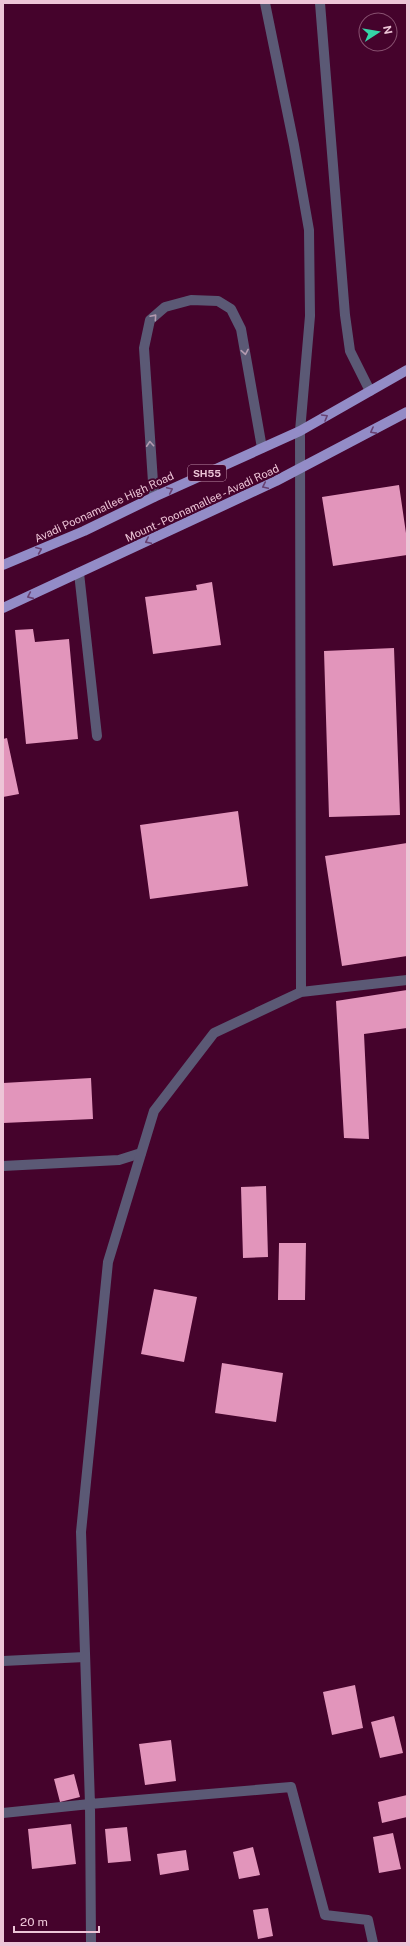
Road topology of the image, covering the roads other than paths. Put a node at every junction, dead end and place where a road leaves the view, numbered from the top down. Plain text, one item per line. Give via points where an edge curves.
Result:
1 (265, 3) edge
2 (320, 3) edge
3 (407, 370) edge
4 (370, 391) junction
5 (407, 412) edge
6 (300, 431) junction
7 (262, 448) junction
8 (300, 469) junction
9 (154, 497) junction
10 (3, 565) edge
11 (79, 573) junction
12 (3, 608) edge
13 (97, 736) dead end
14 (407, 980) edge
15 (301, 992) junction
16 (141, 1153) junction
17 (3, 1166) edge
18 (85, 1657) junction
19 (3, 1661) edge
20 (90, 1804) junction
21 (3, 1813) edge
22 (91, 1943) edge
23 (373, 1943) edge

1 - 6 street via 309,230 310,316
2 - 4 street via 345,315 350,351
3 - 4 main road, Avadi Poonamallee High Road / SH55
6 -> 4 main road, Avadi Poonamallee High Road / SH55
5 -> 8 main road, Mount - Poonamallee - Avadi Road
6 - 7 main road, Avadi Poonamallee High Road / SH55
6 - 8 street
9 -> 7 main road, Avadi Poonamallee High Road / SH55
9 -> 7 street via 144,348 150,320 165,307 191,300 218,301 231,309 241,330
8 -> 11 main road, Mount - Poonamallee - Avadi Road
8 - 15 street
10 -> 9 main road, Avadi Poonamallee High Road / SH55 via 84,532
11 -> 12 main road, Mount - Poonamallee - Avadi Road
11 - 13 street
14 - 15 street
15 - 16 street via 214,1033 154,1110
16 - 17 street via 119,1160
16 - 18 street via 108,1262 82,1532
18 - 19 street
18 - 20 street
20 - 21 street
20 - 22 street
20 - 23 street via 291,1787 325,1915 368,1920

